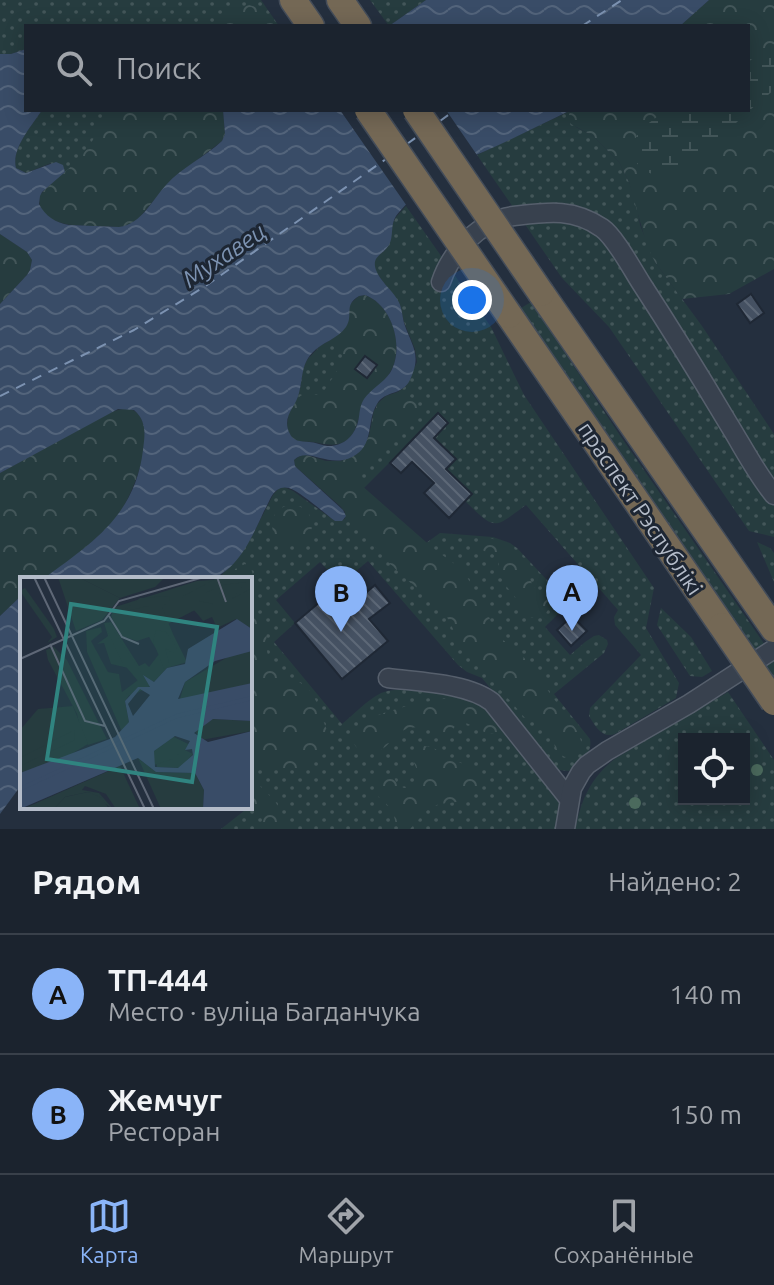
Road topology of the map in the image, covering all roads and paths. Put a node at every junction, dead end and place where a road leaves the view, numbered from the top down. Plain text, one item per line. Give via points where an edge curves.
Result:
1 (293, 0) edge
2 (340, 0) edge
3 (310, 24) edge
4 (357, 24) edge
5 (369, 112) edge
6 (417, 112) edge
7 (441, 282) dead end
8 (774, 495) edge
9 (774, 629) edge
10 (774, 649) edge
11 (388, 678) dead end
12 (774, 702) edge
13 (569, 799) junction
14 (565, 829) edge

1 - 3 highway
2 - 4 highway
5 - 12 highway, праспект Рэспублікі, bridge
6 - 9 highway, праспект Рэспублікі, bridge
7 - 8 street via 454,254 486,227 510,216 563,212 605,230
10 - 13 street via 597,757 581,772
11 - 13 street via 464,688 484,696
13 - 14 street

